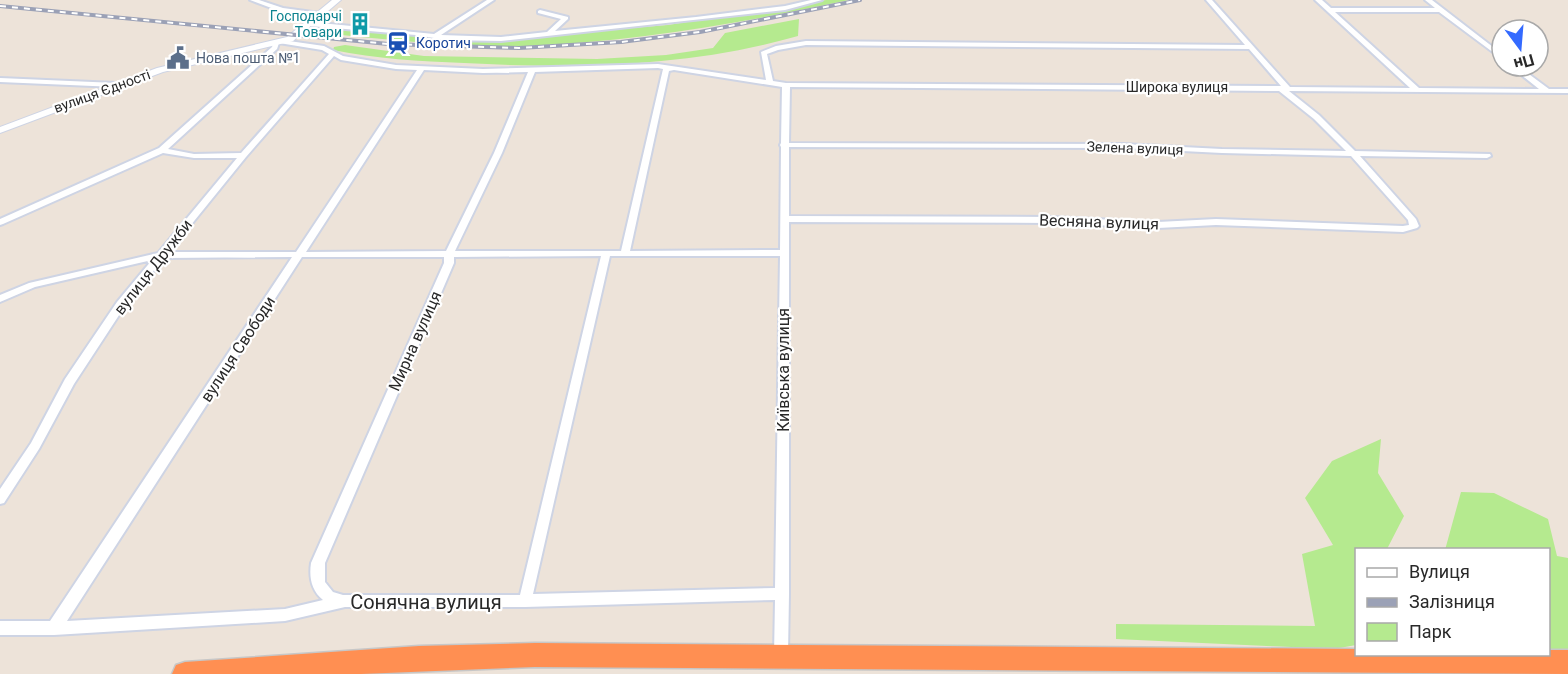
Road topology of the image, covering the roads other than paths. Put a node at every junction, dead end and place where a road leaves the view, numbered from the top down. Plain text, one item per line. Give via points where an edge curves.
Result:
1 (253, 0) edge
2 (337, 0) edge
3 (491, 0) edge
4 (819, 0) edge
5 (1209, 0) edge
6 (1318, 0) edge
7 (1428, 0) edge
8 (1330, 10) junction
9 (1441, 10) junction
10 (540, 12) dead end
11 (320, 15) junction
12 (307, 27) junction
13 (550, 33) junction
14 (435, 36) junction
15 (279, 43) junction
16 (1250, 46) junction
17 (1490, 48) edge
18 (332, 54) junction
19 (676, 68) junction
20 (421, 69) junction
21 (532, 70) junction
22 (1530, 78) edge
23 (0, 80) edge
24 (770, 83) junction
25 (116, 85) junction
26 (786, 85) junction
27 (1284, 88) junction
28 (1416, 89) junction
29 (1546, 90) junction
30 (1568, 91) edge
31 (0, 130) edge
32 (784, 145) junction
33 (162, 150) junction
34 (1353, 153) junction
35 (243, 155) junction
36 (1487, 156) dead end
37 (784, 219) junction
38 (0, 222) edge
39 (784, 253) junction
40 (301, 254) junction
41 (449, 254) junction
42 (606, 254) junction
43 (625, 254) junction
44 (161, 255) junction
45 (0, 298) edge
46 (0, 499) edge
47 (782, 594) junction
48 (345, 601) junction
49 (525, 601) junction
50 (0, 628) edge
51 (54, 628) junction
52 (781, 655) junction
53 (1568, 662) edge
54 (185, 674) edge

1 - 11 street
2 - 11 street, вулиця Єдності
3 - 14 street
4 - 13 street via 696,19
5 - 16 street
6 - 8 street
7 - 9 street
8 - 9 street
8 - 28 street
9 - 17 street
10 - 13 street via 566,18
11 - 12 street, вулиця Єдності
12 - 14 street
12 - 15 street, вулиця Єдності
13 - 14 street via 501,39
15 - 18 street, Широка вулиця via 324,48
15 - 25 street, вулиця Єдності via 195,60
15 - 33 street
16 - 24 street via 806,44 763,53
16 - 27 street
18 - 20 street, Широка вулиця via 370,64
18 - 35 street, вулиця Дружби
19 - 21 street, Широка вулиця
19 - 24 street, Широка вулиця
19 - 43 street via 666,70
20 - 21 street, Широка вулиця
20 - 40 street, вулиця Свободи
21 - 41 street, Мирна вулиця via 498,153
22 - 29 street
23 - 25 street
24 - 26 street, Широка вулиця
25 - 31 street, вулиця Єдності
26 - 27 street, Широка вулиця
26 - 32 street, Київська вулиця
27 - 28 street, Широка вулиця
27 - 34 street
28 - 29 street, Широка вулиця
29 - 30 street, Широка вулиця
32 - 34 street, Зелена вулиця via 1123,146
32 - 37 street, Київська вулиця
33 - 35 street via 194,156
33 - 38 street
34 - 36 street, Зелена вулиця
34 - 37 street, Весняна вулиця via 1414,226 1403,230 1216,222 1158,225 1051,220
35 - 44 street, вулиця Дружби
37 - 39 street, Київська вулиця
39 - 43 street
39 - 47 street, Київська вулиця
40 - 41 street
40 - 44 street
40 - 51 street, вулиця Свободи
41 - 42 street
41 - 48 street, Мирна вулиця via 449,263 318,563 316,577 320,589
42 - 43 street
42 - 49 street
44 - 45 street via 32,285
44 - 46 street, вулиця Дружби via 69,382
47 - 49 street, Сонячна вулиця
47 - 52 street, Київська вулиця
48 - 49 street, Сонячна вулиця
48 - 51 street, Сонячна вулиця via 285,615
50 - 51 street, Сонячна вулиця
52 - 53 highway
52 - 54 highway via 419,658

